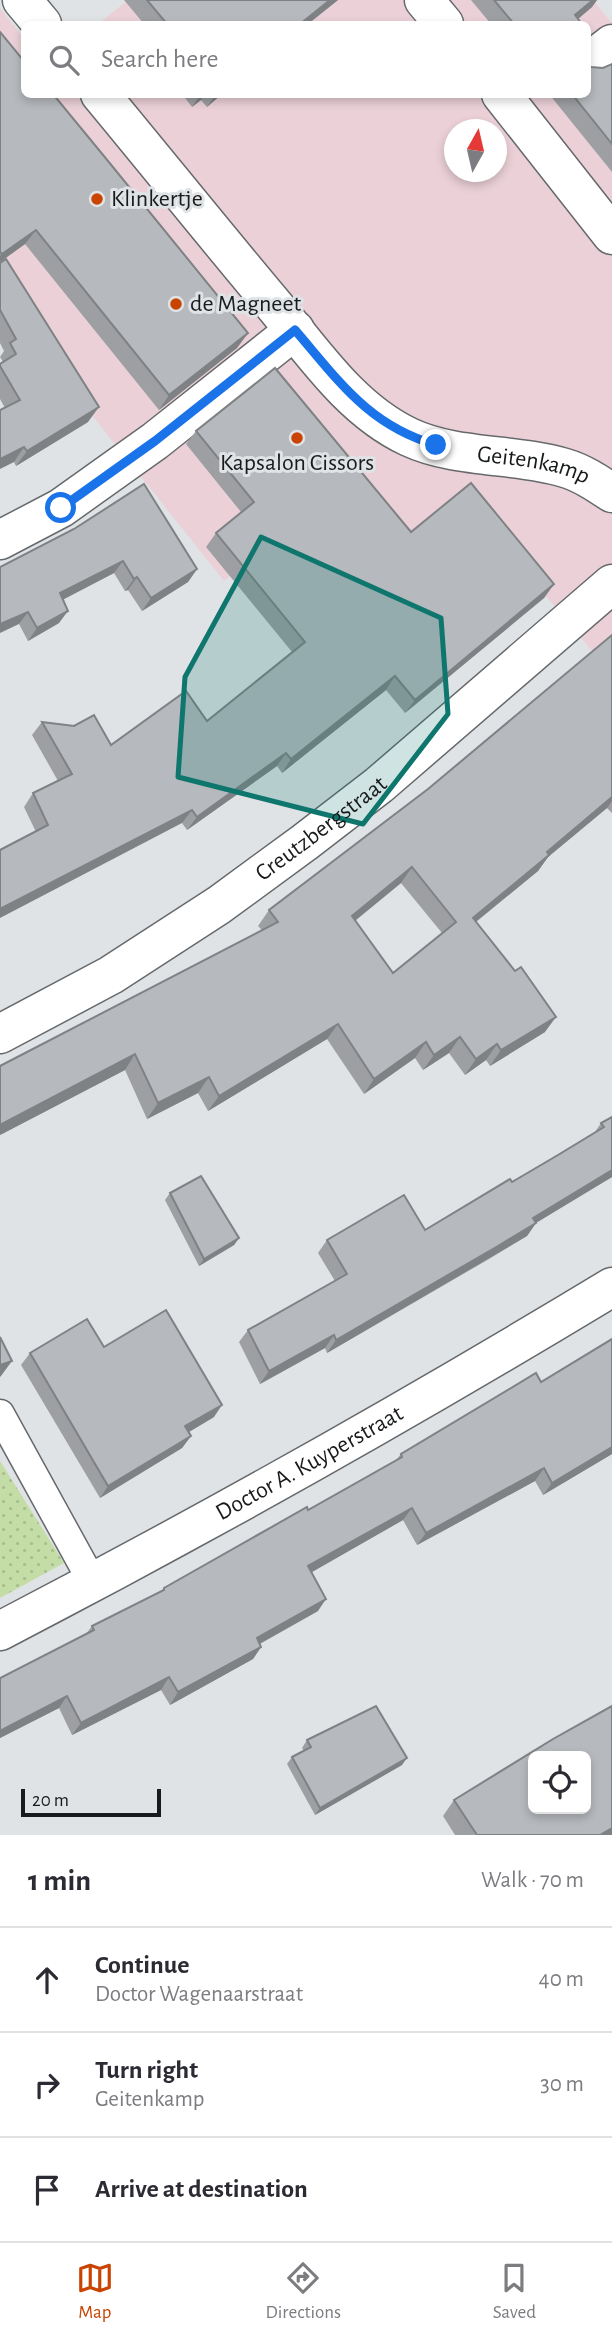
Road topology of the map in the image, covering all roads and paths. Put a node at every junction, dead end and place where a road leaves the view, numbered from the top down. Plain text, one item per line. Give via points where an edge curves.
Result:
1 (9, 0) edge
2 (22, 0) edge
3 (424, 0) edge
4 (0, 8) edge
5 (40, 21) edge
6 (442, 21) edge
7 (103, 98) edge
8 (504, 98) edge
9 (612, 235) edge
10 (295, 330) junction
11 (612, 493) edge
12 (0, 540) edge
13 (612, 584) edge
14 (0, 1034) edge
15 (612, 1287) edge
16 (0, 1414) edge
17 (93, 1583) junction
18 (0, 1631) edge

1 - 4 street
2 - 5 street
3 - 6 street
7 - 10 street, Geitenkamp
8 - 9 street
10 - 11 street, Geitenkamp via 353,397 411,438 564,467
10 - 12 street via 155,441 61,508
13 - 14 street, Creutzbergstraat via 379,785 295,850 111,975
15 - 17 street, Doctor A. Kuyperstraat via 445,1388
16 - 17 lane
17 - 18 street, Doctor A. Kuyperstraat

